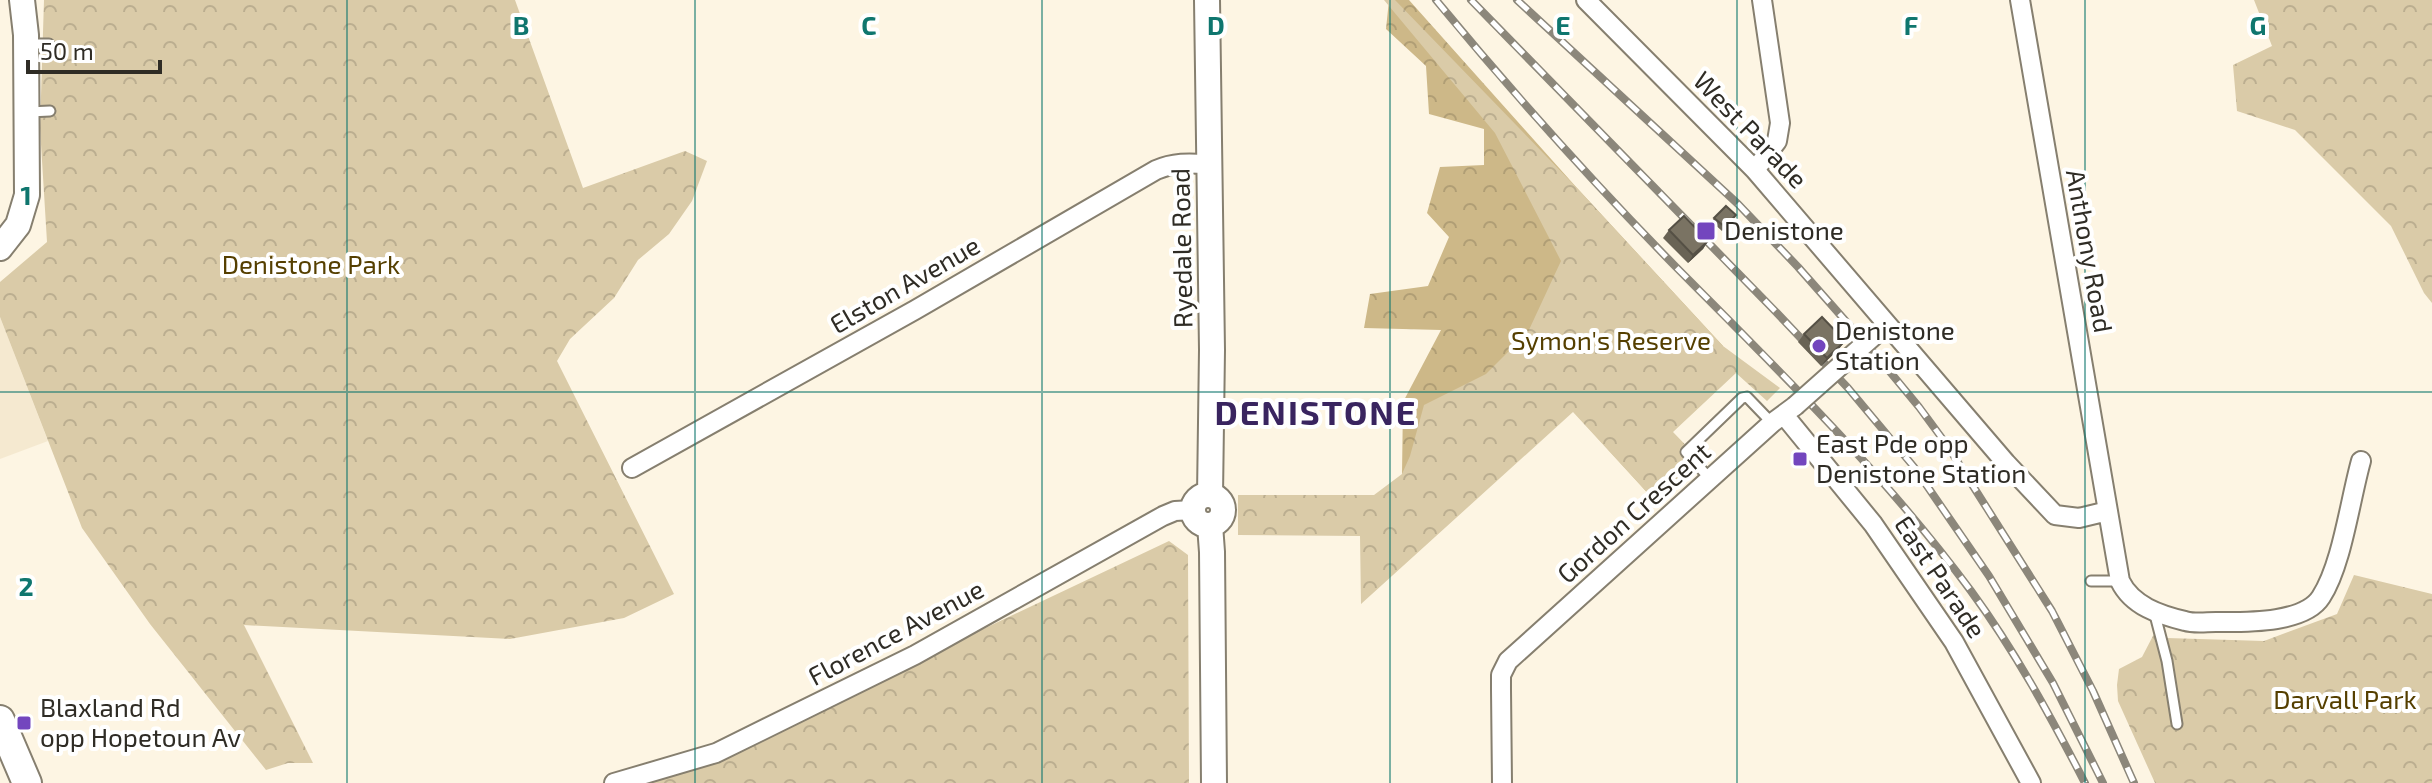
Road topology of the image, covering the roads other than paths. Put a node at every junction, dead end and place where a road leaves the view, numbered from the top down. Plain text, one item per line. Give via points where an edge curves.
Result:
1 (22, 0) edge
2 (1207, 0) edge
3 (1586, 0) edge
4 (1762, 0) edge
5 (2020, 0) edge
6 (1208, 164) junction
7 (1755, 170) junction
8 (0, 248) edge
9 (1881, 328) junction
10 (1784, 415) junction
11 (2361, 461) dead end
12 (632, 468) dead end
13 (1710, 479) junction
14 (1204, 510) junction
15 (2108, 511) junction
16 (2091, 581) dead end
17 (2120, 581) junction
18 (2154, 611) junction
19 (0, 720) edge
20 (2177, 724) dead end
21 (27, 783) edge
22 (614, 783) edge
23 (1214, 783) edge
24 (1502, 783) edge
25 (2031, 783) edge

1 - 8 street via 38,44 39,111 25,205 18,225
2 - 6 street, Ryedale Road
3 - 7 street, West Parade
4 - 7 street via 1780,123 1777,141
5 - 15 street, Anthony Road
6 - 12 street, Elston Avenue via 1156,170
6 - 14 street, Ryedale Road via 1212,350
7 - 9 street, West Parade
9 - 10 street, Gordon Crescent, bridge
9 - 15 street, West Parade via 2055,515 2079,518
10 - 13 street, Gordon Crescent
10 - 13 lane via 1742,398 1686,452
10 - 25 street, East Parade via 1873,524 1954,642
11 - 18 street via 2335,568 2311,608 2245,622 2189,622
13 - 24 street, Gordon Crescent via 1508,661 1501,675
14 - 22 street, Florence Avenue via 1163,516 915,655 716,753
14 - 23 street, Ryedale Road via 1212,552
15 - 17 street, Anthony Road
16 - 17 lane
17 - 18 street via 2137,602
18 - 20 lane
19 - 21 main road

